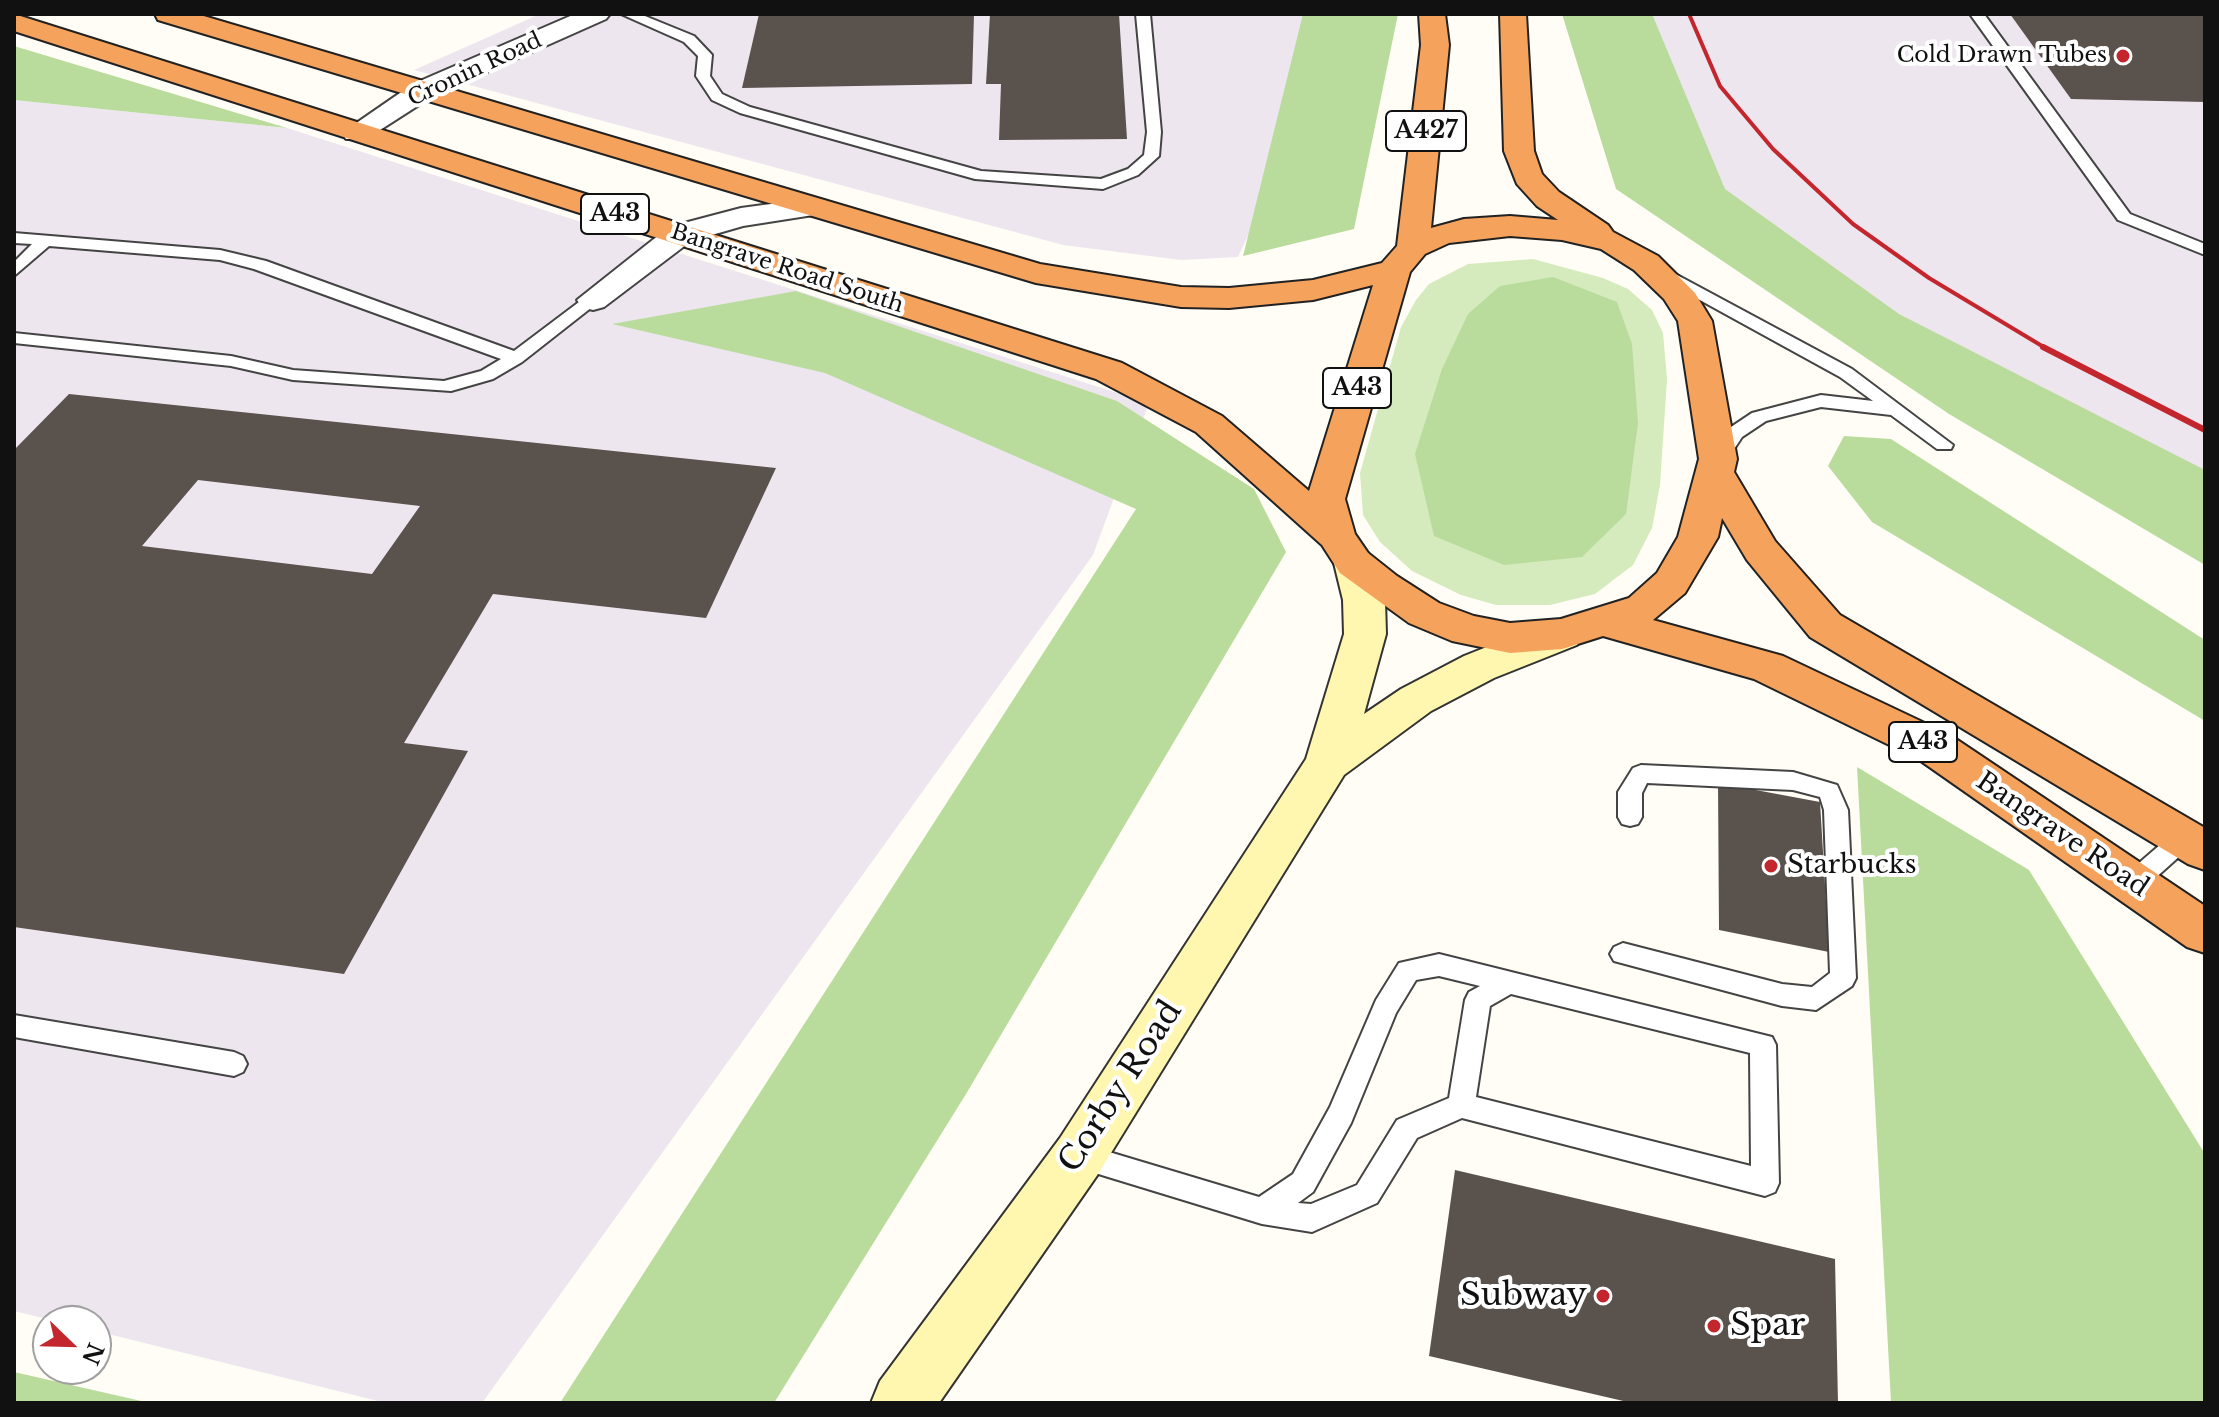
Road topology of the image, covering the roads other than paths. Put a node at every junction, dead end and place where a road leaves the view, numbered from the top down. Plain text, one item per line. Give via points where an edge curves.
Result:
1 (168, 14) edge
2 (597, 14) edge
3 (628, 14) edge
4 (1143, 14) edge
5 (1432, 14) edge
6 (1513, 14) edge
7 (1977, 14) edge
8 (14, 22) edge
9 (423, 90) junction
10 (356, 133) junction
11 (815, 207) junction
12 (680, 234) junction
13 (14, 238) edge
14 (45, 241) junction
15 (1612, 242) junction
16 (2205, 250) edge
17 (1403, 259) junction
18 (1646, 263) junction
19 (14, 271) edge
20 (593, 300) joint
21 (14, 338) edge
22 (516, 358) junction
23 (1900, 411) junction
24 (1944, 445) dead end
25 (1717, 466) junction
26 (1345, 550) junction
27 (1605, 622) junction
28 (1562, 634) junction
29 (1328, 763) junction
30 (1630, 817) dead end
31 (2194, 845) edge
32 (2133, 883) junction
33 (2205, 932) edge
34 (1623, 954) dead end
35 (1510, 981) junction
36 (14, 1026) edge
37 (234, 1064) dead end
38 (1461, 1106) junction
39 (1079, 1156) junction
40 (1262, 1211) junction
41 (902, 1403) edge

1 - 9 highway, A43
2 - 9 street, Cronin Road
3 - 4 lane via 689,39 705,55 703,76 717,97 745,110 980,176 1103,184 1133,172 1151,156 1154,132
5 - 17 highway, A427 via 1435,45
6 - 15 highway via 1519,151 1528,177 1548,199
7 - 16 lane via 2124,217
8 - 10 highway, Bangrave Road South / A43
9 - 10 street, Cronin Road
9 - 11 highway, A43
10 - 12 highway, Bangrave Road South / A43
11 - 12 street via 741,217
11 - 17 highway, A43 via 1036,273 1181,297 1280,295
12 - 20 street
12 - 26 highway, Bangrave Road South / A43 via 1109,371 1209,424
13 - 14 lane
14 - 19 lane
14 - 22 lane via 220,255
15 - 17 highway, A43 via 1562,230 1464,229
15 - 18 highway, A43
17 - 26 highway, A43 via 1326,499
18 - 23 lane via 1846,373
18 - 25 highway, A43 via 1678,293 1695,321
20 - 22 lane
21 - 22 lane via 231,361 293,375 405,387 445,387 487,375
23 - 24 lane
23 - 25 lane via 1834,402 1795,405 1759,417 1735,433
25 - 27 highway, A43 via 1698,537 1671,583 1644,608
25 - 31 highway, Bangrave Road / A43 via 1761,550 1825,626
26 - 28 highway, A43 via 1424,613 1467,630 1510,638
26 - 29 street, Corby Road via 1364,600 1365,634
27 - 28 highway, A43
27 - 32 highway, Bangrave Road / A43 via 1768,667 1934,747
28 - 29 street, Corby Road via 1479,667 1416,700
29 - 39 street, Corby Road
30 - 34 lane via 1630,792 1641,774 1793,781 1829,791 1836,810 1843,978 1816,999
31 - 32 lane
32 - 33 highway, Bangrave Road / A43
35 - 38 lane via 1478,1000
35 - 38 lane via 1763,1045 1765,1183
35 - 40 lane via 1439,965 1408,971 1385,1008 1341,1114 1303,1183
36 - 37 lane
38 - 40 lane via 1407,1129 1367,1194 1312,1218
39 - 40 lane
39 - 41 street, Corby Road

